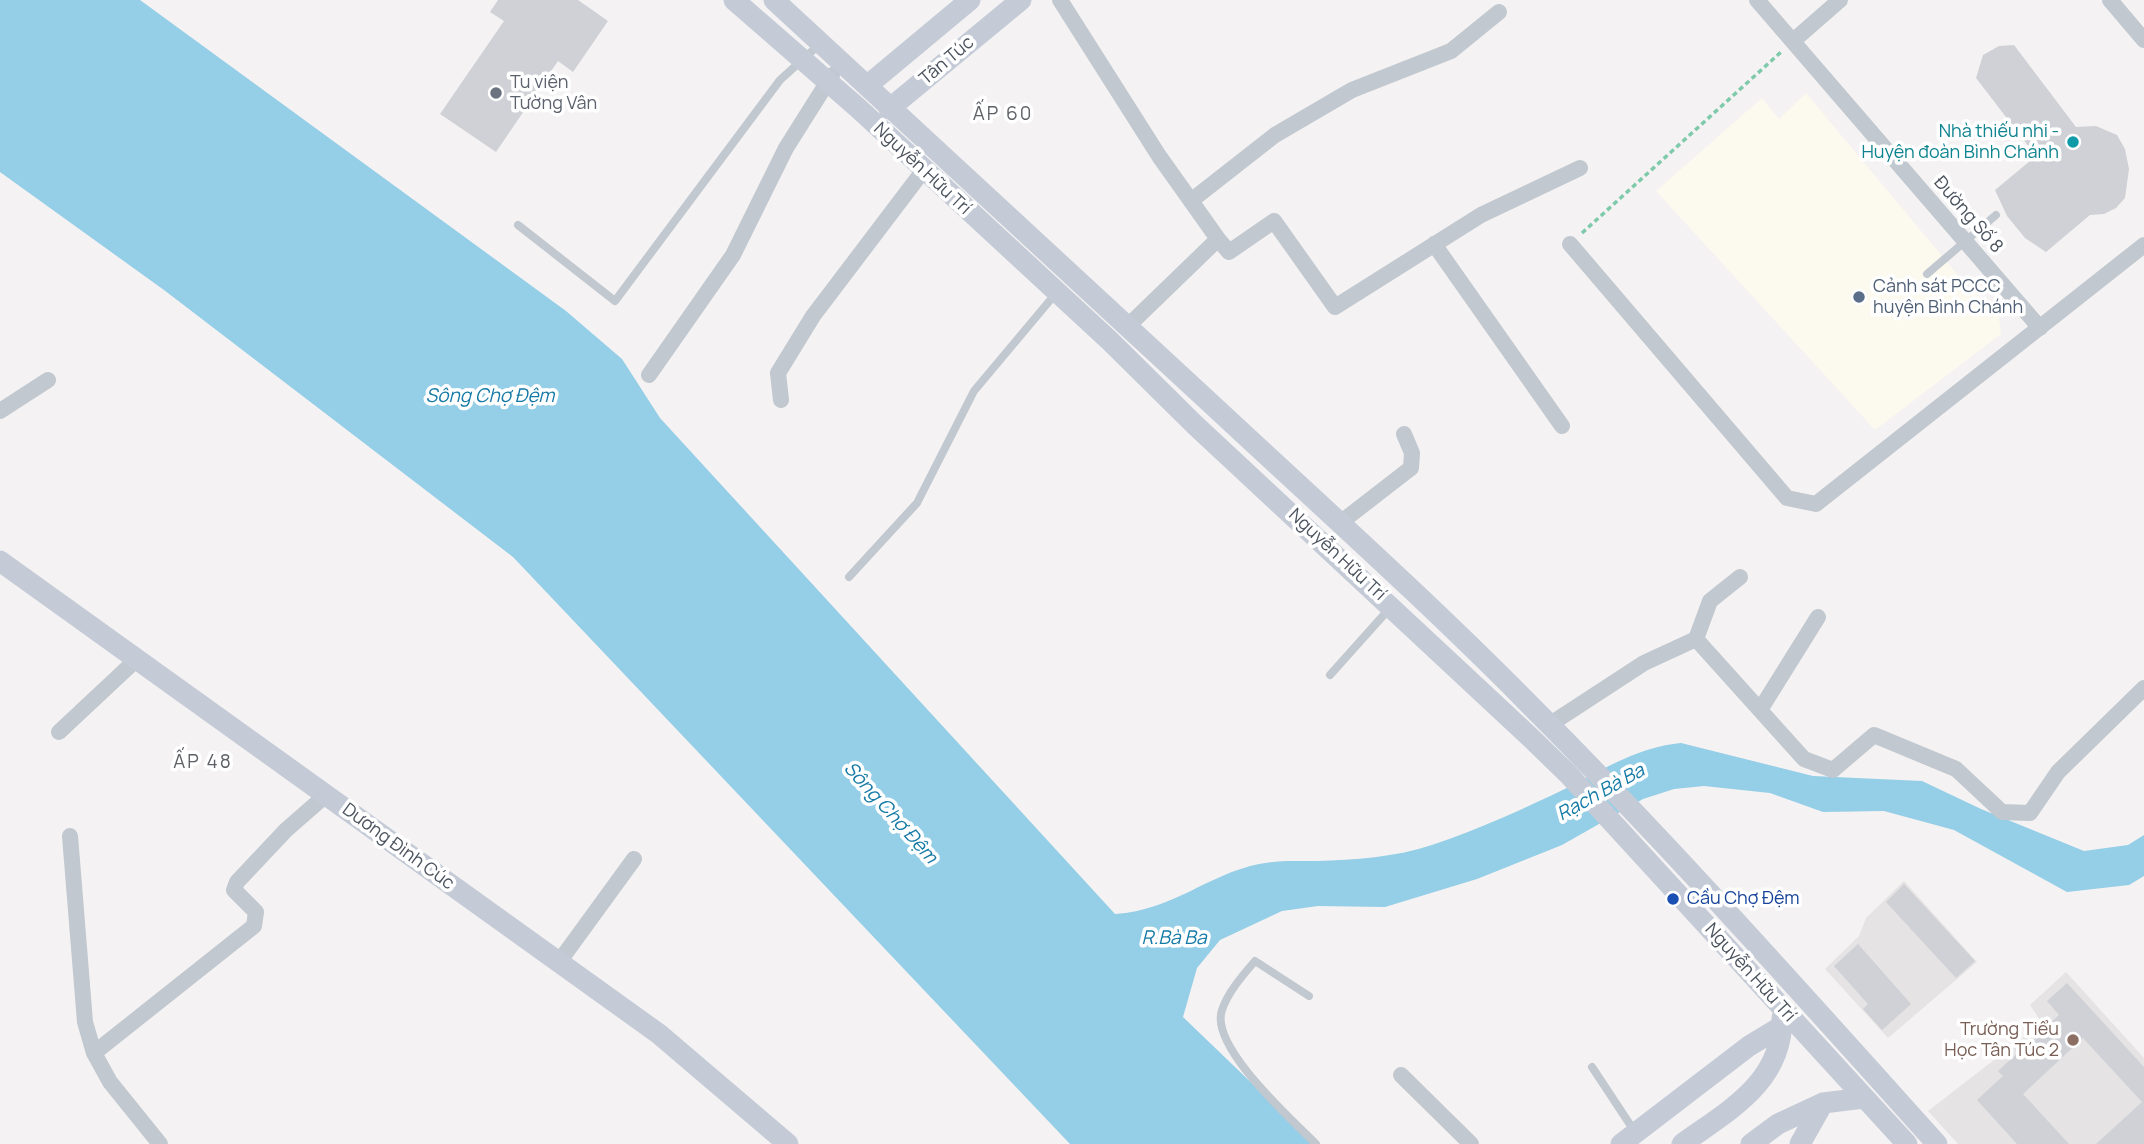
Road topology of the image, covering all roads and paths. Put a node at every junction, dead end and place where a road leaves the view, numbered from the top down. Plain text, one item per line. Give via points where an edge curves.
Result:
1 (734, 0) edge
2 (774, 0) edge
3 (970, 0) edge
4 (1021, 0) edge
5 (1060, 0) edge
6 (1757, 0) edge
7 (1840, 0) edge
8 (2109, 0) edge
9 (1499, 12) dead end
10 (2144, 40) edge
11 (1793, 41) junction
12 (821, 43) junction
13 (802, 58) junction
14 (842, 62) junction
15 (827, 82) junction
16 (868, 85) junction
17 (849, 100) junction
18 (881, 116) junction
19 (1580, 168) dead end
20 (923, 171) junction
21 (1192, 200) junction
22 (1996, 215) dead end
23 (517, 225) dead end
24 (1218, 239) junction
25 (1966, 242) junction
26 (1434, 244) junction
27 (1570, 244) joint
28 (2144, 245) edge
29 (1927, 275) dead end
30 (1057, 292) junction
31 (1128, 326) junction
32 (2040, 328) junction
33 (649, 375) dead end
34 (48, 380) dead end
35 (781, 400) dead end
36 (1215, 408) junction
37 (0, 411) edge
38 (1195, 425) junction
39 (1562, 426) dead end
40 (1404, 434) dead end
41 (1340, 523) junction
42 (0, 561) edge
43 (849, 577) dead end
44 (1740, 577) dead end
45 (1392, 606) junction
46 (1818, 617) dead end
47 (1696, 639) junction
48 (137, 659) junction
49 (1330, 675) dead end
50 (2144, 688) edge
51 (1760, 710) junction
52 (1549, 725) junction
53 (59, 732) dead end
54 (327, 795) junction
55 (70, 836) dead end
56 (634, 859) dead end
57 (559, 962) junction
58 (1309, 996) dead end
59 (1782, 1017) junction
60 (94, 1053) junction
61 (1592, 1067) dead end
62 (1401, 1075) dead end
63 (1864, 1098) junction
64 (1823, 1102) junction
65 (1628, 1139) edge
66 (160, 1144) edge
67 (788, 1144) edge
68 (1316, 1144) edge
69 (1471, 1144) edge
70 (1682, 1144) edge
71 (1751, 1144) edge
72 (1800, 1144) edge
73 (1907, 1144) edge
74 (1937, 1144) edge

1 - 13 main road, Nguyễn Hữu Trí
2 - 12 main road, Nguyễn Hữu Trí
3 - 16 main road, Tân Túc
4 - 18 main road, Tân Túc
5 - 21 street
6 - 11 street, Đường Số 8
7 - 11 street
8 - 10 street
9 - 21 street via 1451,51 1352,90 1275,135
11 - 25 street, Đường Số 8
11 - 27 path
12 - 13 lane
12 - 14 main road, Nguyễn Hữu Trí
13 - 15 main road, Nguyễn Hữu Trí
13 - 23 lane via 780,80 615,302
14 - 15 street
14 - 16 main road, Nguyễn Hữu Trí
15 - 17 main road, Nguyễn Hữu Trí
15 - 33 street via 786,148 733,255
16 - 17 street, Tân Túc
16 - 18 main road, Nguyễn Hữu Trí
17 - 18 main road, Nguyễn Hữu Trí
18 - 20 main road, Nguyễn Hữu Trí
18 - 31 main road, Nguyễn Hữu Trí
19 - 26 street via 1481,215
20 - 30 main road, Nguyễn Hữu Trí
20 - 35 street via 813,316 778,373
21 - 24 street
22 - 25 lane
24 - 26 street via 1228,252 1274,221 1335,307
24 - 31 street
25 - 29 lane
25 - 32 street, Đường Số 8
26 - 39 street
27 - 32 street via 1787,498 1816,504
28 - 32 street
30 - 38 main road, Nguyễn Hữu Trí
30 - 43 lane via 974,391 917,503
31 - 36 main road, Nguyễn Hữu Trí
34 - 37 street
36 - 38 main road
36 - 41 main road, Nguyễn Hữu Trí
38 - 45 main road, Nguyễn Hữu Trí
40 - 41 street via 1412,453 1411,468
41 - 52 main road, Nguyễn Hữu Trí
42 - 48 main road, Dương Đình Cúc
44 - 47 street via 1710,601
45 - 49 lane
45 - 59 main road, Nguyễn Hữu Trí via 1568,774
46 - 51 street
47 - 51 street
47 - 52 street via 1644,663
48 - 53 street
48 - 54 main road, Dương Đình Cúc
50 - 51 street via 2058,772 2030,813 2002,812 1956,769 1874,736 1833,770 1804,759
52 - 74 main road, Nguyễn Hữu Trí via 1644,822
54 - 57 main road, Dương Đình Cúc
54 - 60 street via 237,882 234,890 256,912 254,926
55 - 60 street via 85,1022
56 - 57 street
57 - 67 main road, Dương Đình Cúc via 659,1034
58 - 68 lane via 1255,961 1221,1011 1220,1022 1232,1052
59 - 63 main road, Nguyễn Hữu Trí
59 - 65 main road
59 - 70 main road via 1773,1066 1752,1091
60 - 66 street via 110,1082
61 - 65 lane
62 - 69 street
63 - 64 main road
63 - 73 main road, Nguyễn Hữu Trí
64 - 71 main road via 1778,1124
64 - 72 main road

